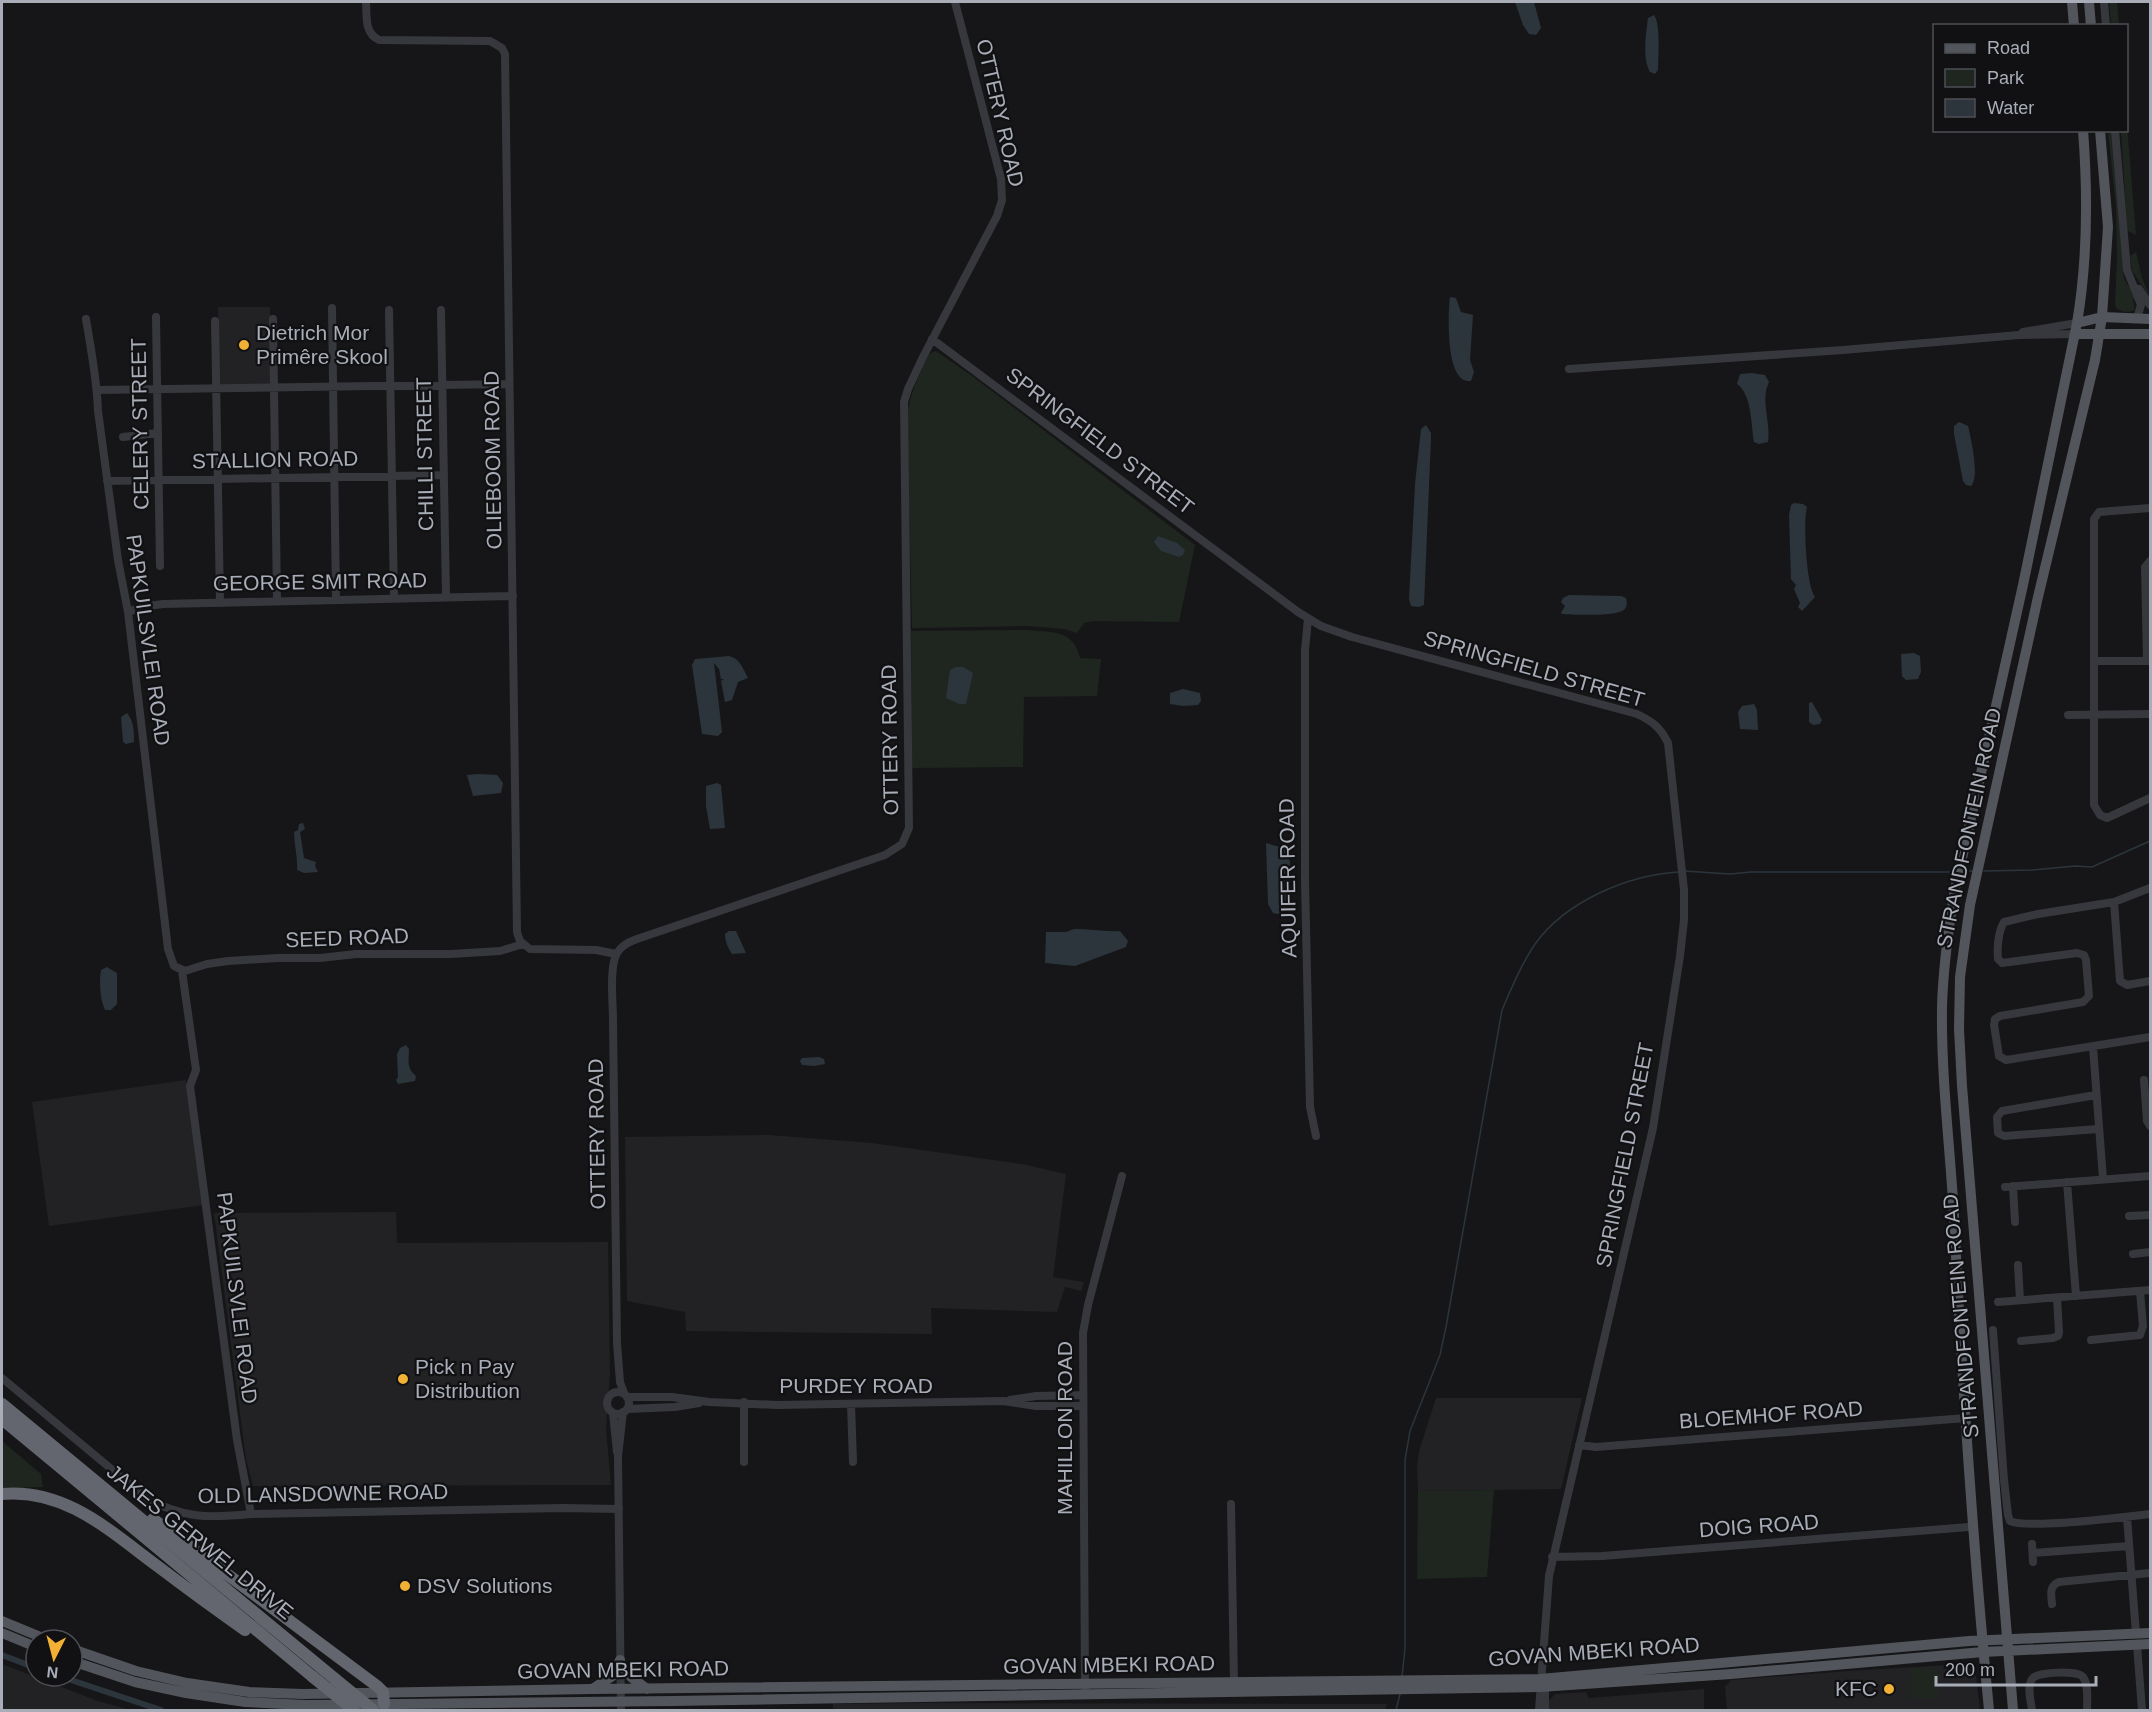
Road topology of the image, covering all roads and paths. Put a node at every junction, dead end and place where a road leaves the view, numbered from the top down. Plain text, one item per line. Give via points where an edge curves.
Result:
1 (366, 2) edge
2 (955, 2) edge
3 (2072, 2) edge
4 (2089, 2) edge
5 (2104, 2) edge
6 (2074, 24) edge
7 (2091, 24) edge
8 (2106, 24) edge
9 (2083, 132) edge
10 (2100, 132) edge
11 (2115, 132) edge
12 (2133, 285) junction
13 (2151, 305) edge
14 (332, 308) dead end
15 (388, 310) dead end
16 (441, 310) dead end
17 (2103, 317) junction
18 (156, 318) dead end
19 (2137, 318) junction
20 (86, 319) dead end
21 (273, 319) dead end
22 (2151, 319) edge
23 (215, 321) dead end
24 (2076, 328) junction
25 (2100, 334) junction
26 (2151, 334) edge
27 (932, 339) junction
28 (1569, 369) dead end
29 (509, 384) junction
30 (442, 385) junction
31 (390, 386) junction
32 (275, 387) junction
33 (332, 387) junction
34 (217, 388) junction
35 (158, 389) junction
36 (97, 390) junction
37 (158, 433) junction
38 (123, 437) dead end
39 (444, 475) junction
40 (393, 476) junction
41 (334, 477) junction
42 (218, 478) junction
43 (275, 478) junction
44 (159, 480) junction
45 (107, 481) junction
46 (2151, 508) edge
47 (2151, 561) edge
48 (160, 566) dead end
49 (513, 596) junction
50 (446, 597) junction
51 (394, 598) junction
52 (336, 599) junction
53 (277, 600) junction
54 (220, 602) junction
55 (129, 612) junction
56 (1308, 619) junction
57 (2094, 661) junction
58 (2149, 661) edge
59 (2094, 714) junction
60 (2151, 714) edge
61 (2068, 715) dead end
62 (2151, 798) edge
63 (2151, 888) edge
64 (2114, 902) junction
65 (523, 944) junction
66 (616, 954) junction
67 (182, 971) junction
68 (2150, 982) edge
69 (2151, 1037) edge
70 (2092, 1047) junction
71 (2147, 1085) edge
72 (2096, 1095) junction
73 (2151, 1126) edge
74 (2098, 1129) junction
75 (1316, 1136) dead end
76 (1122, 1176) dead end
77 (2151, 1176) edge
78 (2103, 1179) junction
79 (2067, 1182) junction
80 (2151, 1215) edge
81 (2129, 1216) dead end
82 (2015, 1222) dead end
83 (2151, 1252) edge
84 (2133, 1254) dead end
85 (2018, 1265) dead end
86 (2151, 1290) edge
87 (2140, 1291) junction
88 (2076, 1296) junction
89 (2057, 1298) junction
90 (2020, 1300) junction
91 (1998, 1302) dead end
92 (1994, 1330) dead end
93 (2091, 1340) dead end
94 (2021, 1341) dead end
95 (617, 1343) junction
96 (2, 1378) edge
97 (610, 1394) junction
98 (625, 1395) junction
99 (1083, 1395) junction
100 (1003, 1401) junction
101 (709, 1402) junction
102 (744, 1402) junction
103 (2, 1404) edge
104 (851, 1404) junction
105 (1083, 1406) junction
106 (625, 1411) junction
107 (613, 1413) junction
108 (1965, 1418) junction
109 (2, 1419) edge
110 (1579, 1445) junction
111 (618, 1456) junction
112 (69, 1460) junction
113 (744, 1462) dead end
114 (853, 1462) dead end
115 (2, 1494) edge
116 (1231, 1504) dead end
117 (619, 1509) junction
118 (251, 1514) junction
119 (2151, 1514) edge
120 (2127, 1517) junction
121 (1969, 1527) dead end
122 (2129, 1546) junction
123 (2033, 1553) dead end
124 (1552, 1557) junction
125 (2151, 1573) edge
126 (2132, 1575) junction
127 (2052, 1604) dead end
128 (2, 1621) edge
129 (24, 1630) edge
130 (2, 1633) edge
131 (2151, 1633) edge
132 (2136, 1639) junction
133 (24, 1642) edge
134 (2151, 1644) edge
135 (2007, 1645) junction
136 (1983, 1646) junction
137 (84, 1653) edge
138 (620, 1661) junction
139 (84, 1665) edge
140 (311, 1675) junction
141 (1543, 1680) junction
142 (1234, 1683) junction
143 (1397, 1685) junction
144 (591, 1689) junction
145 (621, 1689) junction
146 (647, 1689) junction
147 (1085, 1689) junction
148 (654, 1701) junction
149 (380, 1702) edge
150 (621, 1706) edge
151 (2145, 1706) edge
152 (354, 1710) edge
153 (636, 1710) edge
154 (1539, 1710) edge
155 (1545, 1710) edge
156 (1989, 1710) edge
157 (2013, 1710) edge
158 (2032, 1710) edge
159 (2087, 1710) edge

1 - 29 street, OLIEBOOM ROAD via 368,29 379,40 490,41 505,54
2 - 27 street, OTTERY ROAD via 1002,195 997,216
3 - 6 main road
4 - 7 main road
5 - 8 street
9 - 24 main road, STRANDFONTEIN ROAD via 2087,233
10 - 17 main road, STRANDFONTEIN ROAD via 2108,227
11 - 12 street via 2126,263
12 - 13 street
12 - 19 street via 2141,304
14 - 33 street
15 - 31 street
16 - 30 street, CHILLI STREET
17 - 19 main road
17 - 24 main road
17 - 25 main road, STRANDFONTEIN ROAD
18 - 35 street, CELERY STREET
19 - 22 main road
20 - 36 street, PAPKUILSVLEI ROAD
21 - 32 street
23 - 34 street
24 - 25 main road
24 - 28 street via 1843,350
24 - 108 main road, STRANDFONTEIN ROAD via 1946,940 1942,1019
25 - 26 main road
25 - 135 main road, STRANDFONTEIN ROAD via 1979,861 1961,962 1959,1049
27 - 56 street, SPRINGFIELD STREET
27 - 66 street, OTTERY ROAD via 908,388 904,409 910,814 905,839 885,855 637,939
29 - 30 street
29 - 49 street, OLIEBOOM ROAD
30 - 31 street
30 - 39 street, CHILLI STREET
31 - 33 street
31 - 40 street
32 - 33 street
32 - 34 street
32 - 43 street
33 - 41 street
34 - 35 street
34 - 42 street
35 - 36 street
35 - 37 street, CELERY STREET
36 - 45 street, PAPKUILSVLEI ROAD
37 - 38 street
37 - 44 street, CELERY STREET
39 - 40 street, STALLION ROAD
39 - 50 street, CHILLI STREET
40 - 41 street, STALLION ROAD
40 - 51 street
41 - 43 street, STALLION ROAD
41 - 52 street
42 - 43 street, STALLION ROAD
42 - 44 street, STALLION ROAD
42 - 54 street
43 - 53 street
44 - 45 street, STALLION ROAD
44 - 48 street, CELERY STREET
45 - 55 street, PAPKUILSVLEI ROAD
46 - 57 street via 2094,516
47 - 58 street via 2145,567
49 - 50 street, GEORGE SMIT ROAD
49 - 65 street, OLIEBOOM ROAD via 516,917
50 - 51 street, GEORGE SMIT ROAD
51 - 52 street, GEORGE SMIT ROAD
52 - 53 street, GEORGE SMIT ROAD
53 - 54 street, GEORGE SMIT ROAD
54 - 55 street, GEORGE SMIT ROAD via 151,604
55 - 67 street, PAPKUILSVLEI ROAD via 168,949 174,966
56 - 75 street, AQUIFER ROAD via 1305,881 1310,1107
56 - 110 street, SPRINGFIELD STREET via 1352,637 1615,707 1649,720 1665,735 1670,750 1683,880 1680,956 1653,1128
57 - 58 street
57 - 59 street
59 - 60 street
59 - 61 street
59 - 62 street via 2097,813 2111,817
63 - 64 street
64 - 68 street via 2120,981 2127,985
64 - 70 street via 2038,914 2004,922 2001,928 1998,959 2002,963 2084,955 2089,996 2083,1002 1995,1019 2001,1059
65 - 66 street via 535,950 596,950
65 - 67 street, SEED ROAD via 500,951 451,954 236,960
66 - 95 street, OTTERY ROAD via 613,1020
67 - 118 street, PAPKUILSVLEI ROAD via 196,1070 190,1086 238,1450
69 - 70 street
70 - 72 street
71 - 73 street via 2147,1121
72 - 74 street
72 - 74 street via 2002,1111 1997,1127 2004,1136
74 - 78 street
76 - 99 street, MAHILLON ROAD via 1084,1322
77 - 78 street
78 - 79 street
79 - 82 street via 2009,1186
79 - 88 street
80 - 81 street
83 - 84 street
85 - 90 street
86 - 87 street
87 - 88 street
87 - 93 street via 2140,1335
88 - 89 street
89 - 90 street
89 - 94 street via 2058,1336
90 - 91 street
92 - 120 street via 2008,1515 2012,1522
95 - 97 street, OTTERY ROAD
95 - 98 street, OTTERY ROAD
96 - 118 street, OLD LANSDOWNE ROAD via 155,1503 199,1516
97 - 98 street
97 - 107 street via 607,1404
98 - 101 street, PURDEY ROAD
98 - 106 street via 629,1401
99 - 100 street, PURDEY ROAD
99 - 105 street, MAHILLON ROAD
100 - 104 street, PURDEY ROAD
100 - 105 street, PURDEY ROAD
101 - 102 street, PURDEY ROAD
101 - 106 street, PURDEY ROAD
102 - 104 street, PURDEY ROAD
102 - 113 street
103 - 112 highway, JAKES GERWEL DRIVE
104 - 114 street
105 - 147 street, MAHILLON ROAD
106 - 107 street
106 - 111 street
107 - 111 street
108 - 110 street, BLOEMHOF ROAD via 1596,1447
108 - 136 main road, STRANDFONTEIN ROAD
109 - 140 highway, JAKES GERWEL DRIVE
110 - 124 street, SPRINGFIELD STREET
111 - 117 street
112 - 149 highway via 244,1585
112 - 149 highway, JAKES GERWEL DRIVE, bridge via 335,1679
115 - 140 highway via 48,1497 85,1514
116 - 142 street
117 - 118 street, OLD LANSDOWNE ROAD
117 - 138 street
119 - 120 street
120 - 122 street
121 - 124 street, DOIG ROAD
122 - 123 street
122 - 126 street
124 - 141 street, SPRINGFIELD STREET
125 - 126 street
126 - 127 street via 2054,1584
126 - 132 street
128 - 129 main road
130 - 133 main road
131 - 132 main road, GOVAN MBEKI ROAD
132 - 134 main road, GOVAN MBEKI ROAD
132 - 135 main road, GOVAN MBEKI ROAD
132 - 151 street
135 - 136 main road, GOVAN MBEKI ROAD
135 - 157 main road, STRANDFONTEIN ROAD
136 - 141 main road, GOVAN MBEKI ROAD via 1731,1674
136 - 156 main road, STRANDFONTEIN ROAD
137 - 149 main road, GOVAN MBEKI ROAD via 136,1671 221,1689
138 - 144 main road via 611,1678
138 - 145 street
138 - 146 main road
139 - 149 main road, GOVAN MBEKI ROAD via 142,1683 220,1699 290,1705
140 - 152 highway, JAKES GERWEL DRIVE, bridge
141 - 143 main road, GOVAN MBEKI ROAD
141 - 154 street
141 - 155 street
142 - 143 main road, GOVAN MBEKI ROAD
142 - 147 main road, GOVAN MBEKI ROAD
143 - 147 main road, GOVAN MBEKI ROAD
144 - 145 main road, GOVAN MBEKI ROAD
144 - 149 main road, GOVAN MBEKI ROAD
145 - 146 main road, GOVAN MBEKI ROAD
145 - 150 street
146 - 147 main road, GOVAN MBEKI ROAD
147 - 148 main road, GOVAN MBEKI ROAD
148 - 150 main road, GOVAN MBEKI ROAD
148 - 153 main road
149 - 150 main road, GOVAN MBEKI ROAD
158 - 159 street via 2032,1678 2054,1673 2083,1677

